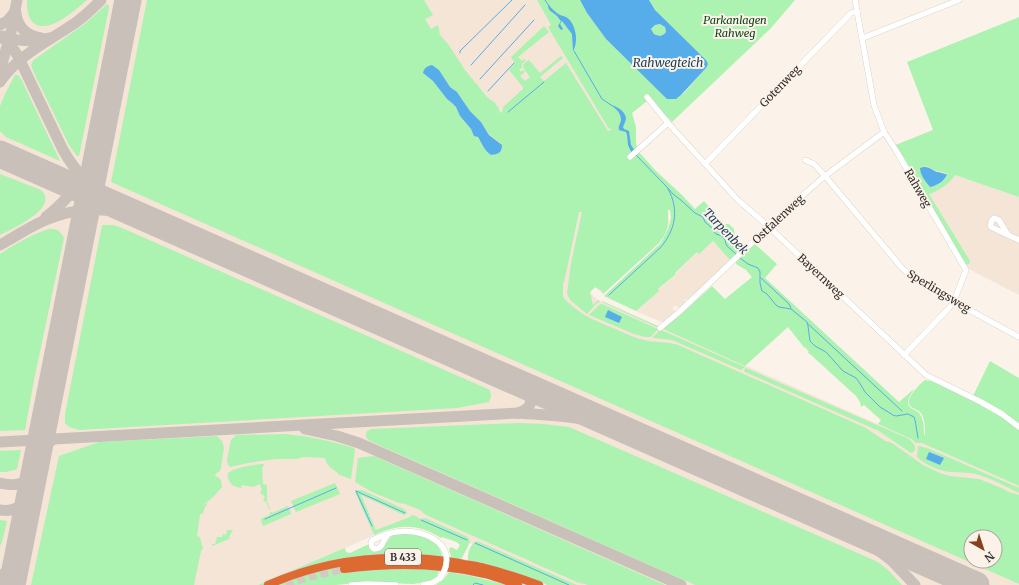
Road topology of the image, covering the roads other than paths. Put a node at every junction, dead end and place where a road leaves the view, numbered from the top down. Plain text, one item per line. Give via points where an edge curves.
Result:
1 (855, 0) edge
2 (959, 0) edge
3 (857, 10) junction
4 (863, 38) junction
5 (647, 97) dead end
6 (668, 123) junction
7 (884, 132) junction
8 (633, 155) dead end
9 (805, 160) dead end
10 (705, 164) junction
11 (825, 176) junction
12 (769, 227) junction
13 (1008, 235) junction
14 (1019, 240) edge
15 (954, 301) junction
16 (660, 328) dead end
17 (1019, 337) edge
18 (904, 355) junction
19 (1019, 427) edge
20 (388, 534) dead end
21 (344, 569) tunnel mouth
22 (268, 585) edge
23 (351, 585) edge
24 (396, 585) edge
25 (423, 585) edge
26 (518, 585) edge
27 (539, 585) edge

1 - 3 street, Rahweg
2 - 4 street
3 - 4 street, Rahweg
3 - 10 street, Gotenweg
4 - 7 street, Rahweg via 874,106
5 - 6 street, Bayernweg
6 - 8 street
6 - 10 street, Bayernweg
7 - 11 street, Ostfalenweg
7 - 15 street, Rahweg via 965,269
9 - 11 street, Sperlingsweg via 816,166
10 - 12 street, Bayernweg via 737,199
11 - 12 street, Ostfalenweg
11 - 15 street, Sperlingsweg via 906,273
12 - 16 street, Ostfalenweg
12 - 18 street, Bayernweg
13 - 13 street via 999,220 991,217 991,227
13 - 14 street
15 - 17 street, Sperlingsweg
15 - 18 street, Rahweg
18 - 19 street, Bayernweg via 927,376 981,402
20 - 25 street, bridge via 415,532 436,540 441,545 446,554 446,566 440,578
21 - 26 highway, B 433 via 373,565 440,566 486,574
22 - 27 highway, B 433 via 306,570 340,562 402,557 480,567
23 - 24 street

